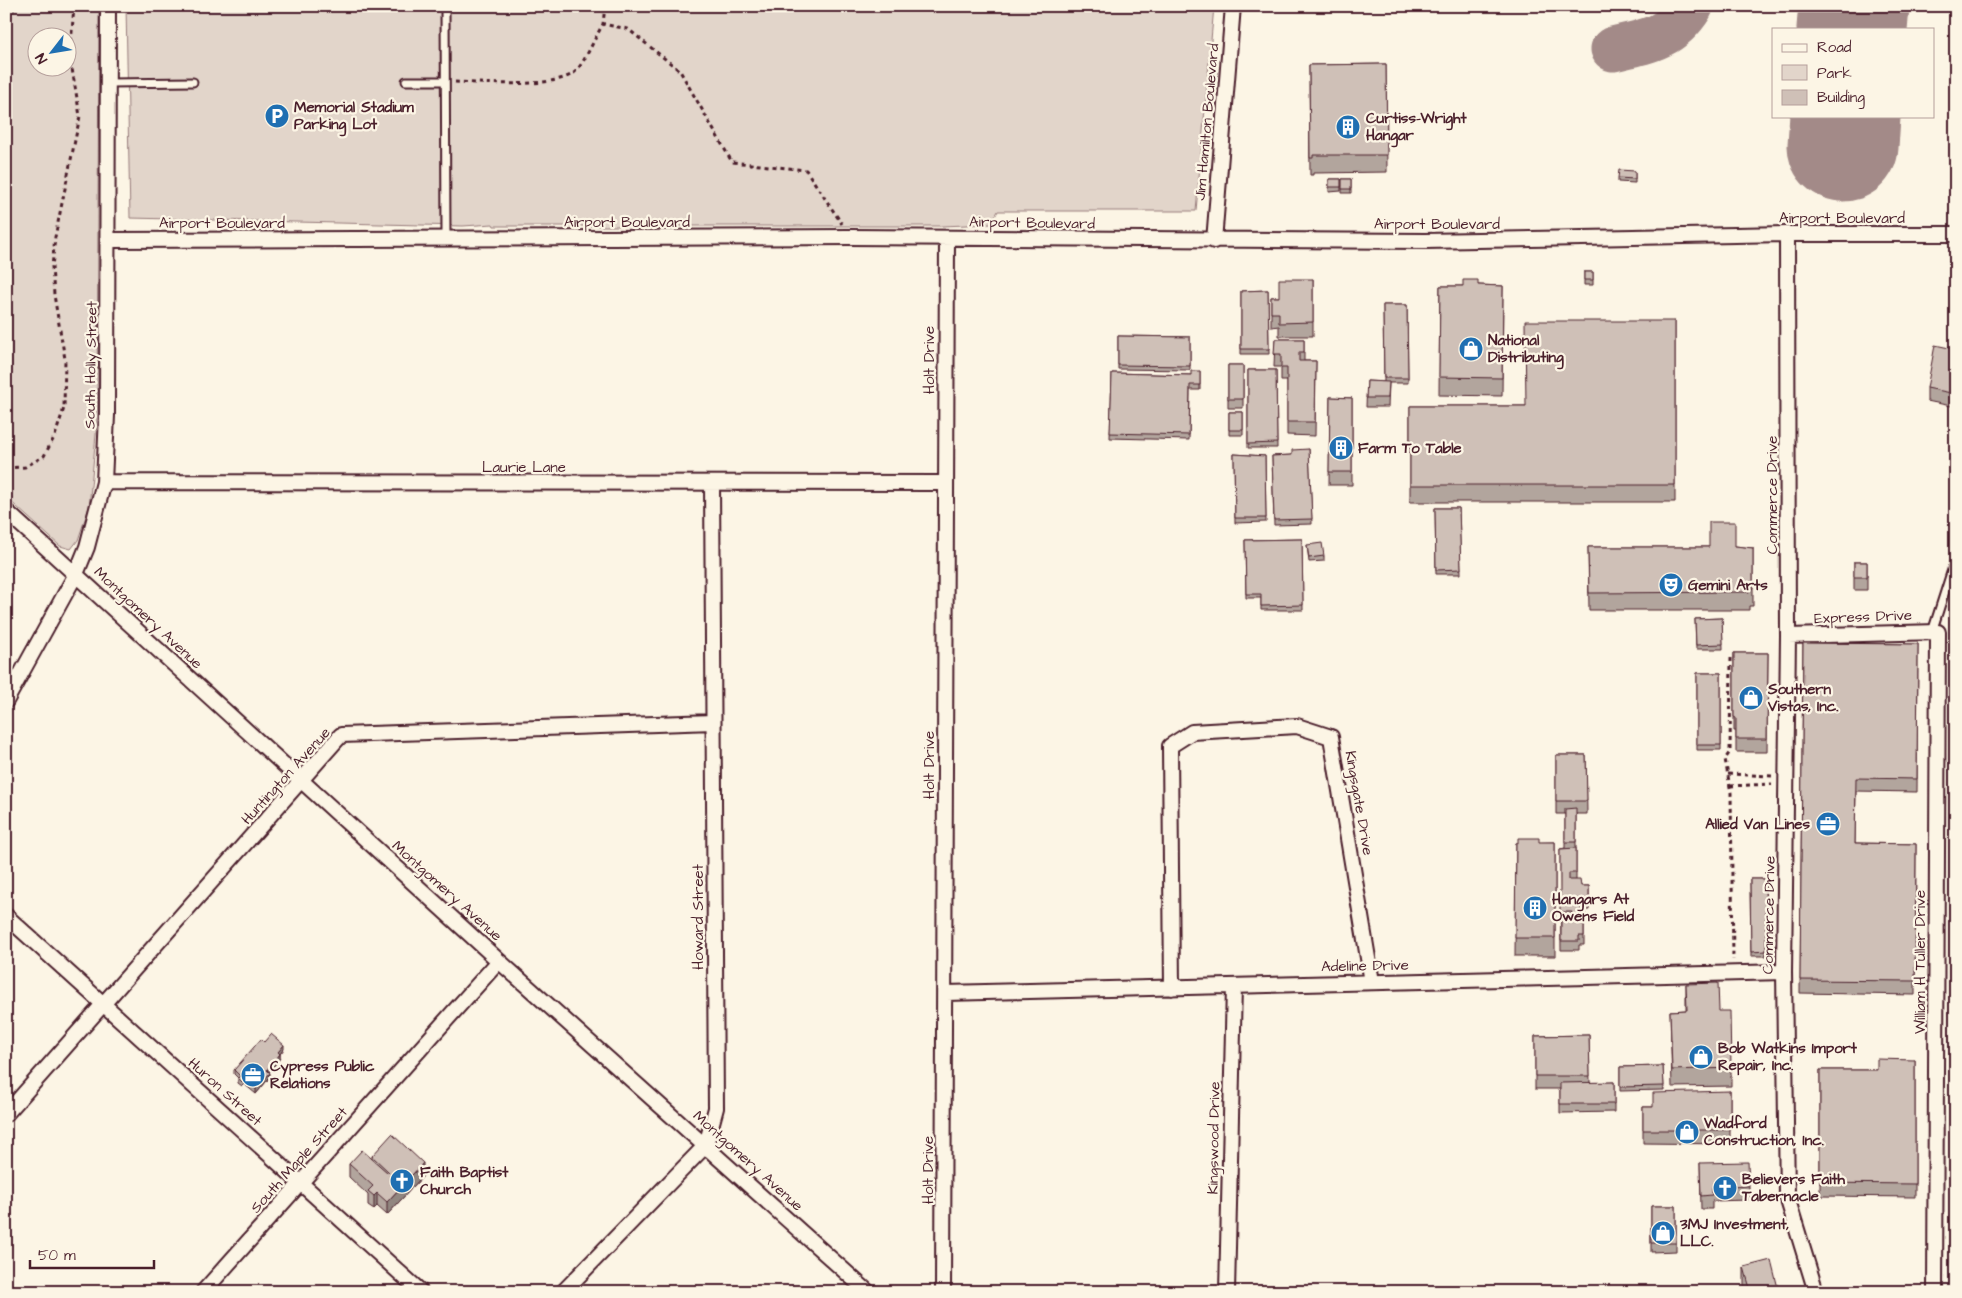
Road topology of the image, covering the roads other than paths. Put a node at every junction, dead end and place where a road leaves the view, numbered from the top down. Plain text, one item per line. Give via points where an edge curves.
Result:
1 (108, 6) edge
2 (445, 6) edge
3 (1233, 6) edge
4 (406, 81) dead end
5 (444, 81) junction
6 (109, 82) junction
7 (193, 82) dead end
8 (1787, 234) junction
9 (1956, 234) edge
10 (446, 238) junction
11 (946, 239) junction
12 (108, 240) junction
13 (1214, 241) junction
14 (104, 482) junction
15 (712, 483) junction
16 (944, 483) junction
17 (6, 511) edge
18 (1956, 557) edge
19 (76, 574) junction
20 (1935, 632) junction
21 (1788, 636) junction
22 (6, 701) edge
23 (713, 722) junction
24 (301, 782) junction
25 (6, 916) edge
26 (499, 961) junction
27 (1784, 972) junction
28 (1372, 982) junction
29 (1234, 986) junction
30 (1172, 988) junction
31 (946, 993) junction
32 (105, 1005) junction
33 (6, 1114) edge
34 (706, 1145) junction
35 (300, 1182) junction
36 (941, 1290) edge
37 (204, 1292) edge
38 (421, 1292) edge
39 (563, 1292) edge
40 (868, 1292) edge
41 (1227, 1292) edge
42 (1816, 1292) edge
43 (1935, 1292) edge

1 - 6 street, South Holly Street
2 - 5 lane
3 - 13 street, Jim Hamilton Boulevard
4 - 5 lane
5 - 10 lane
6 - 7 lane
6 - 12 street, South Holly Street
8 - 9 street, Airport Boulevard
8 - 13 street, Airport Boulevard via 1425,241
8 - 21 street, Commerce Drive
10 - 11 street, Airport Boulevard
10 - 12 street, Airport Boulevard
11 - 13 street, Airport Boulevard
11 - 16 street, Holt Drive
12 - 14 street, South Holly Street
14 - 15 street, Laurie Lane
14 - 19 street, South Holly Street via 96,517
15 - 16 street, Laurie Lane
15 - 23 street, Howard Street
16 - 31 street, Holt Drive
17 - 19 street, Montgomery Avenue
18 - 20 lane
19 - 22 street, South Holly Street
19 - 24 street, Montgomery Avenue
20 - 21 street, Express Drive
20 - 43 street, William H Tuller Drive
21 - 27 street, Commerce Drive
23 - 24 street, Huntington Avenue via 341,735
23 - 34 street, Howard Street via 716,1108
24 - 26 street, Montgomery Avenue
24 - 32 street, Huntington Avenue
25 - 32 street, Huron Street
26 - 34 street, Montgomery Avenue
26 - 35 street, South Maple Street
27 - 28 street, Adeline Drive
27 - 42 street, Commerce Drive via 1787,1197
28 - 29 street, Adeline Drive
28 - 30 street, Kingsgate Drive via 1331,737 1297,726 1192,732 1170,746
29 - 30 street, Adeline Drive
29 - 41 street, Kingswood Drive
30 - 31 street, Adeline Drive
31 - 36 street, Holt Drive
32 - 33 street, Huntington Avenue
32 - 35 street, Huron Street
34 - 39 street, Howard Street
34 - 40 street, Montgomery Avenue
35 - 37 street, South Maple Street
35 - 38 street, Huron Street

